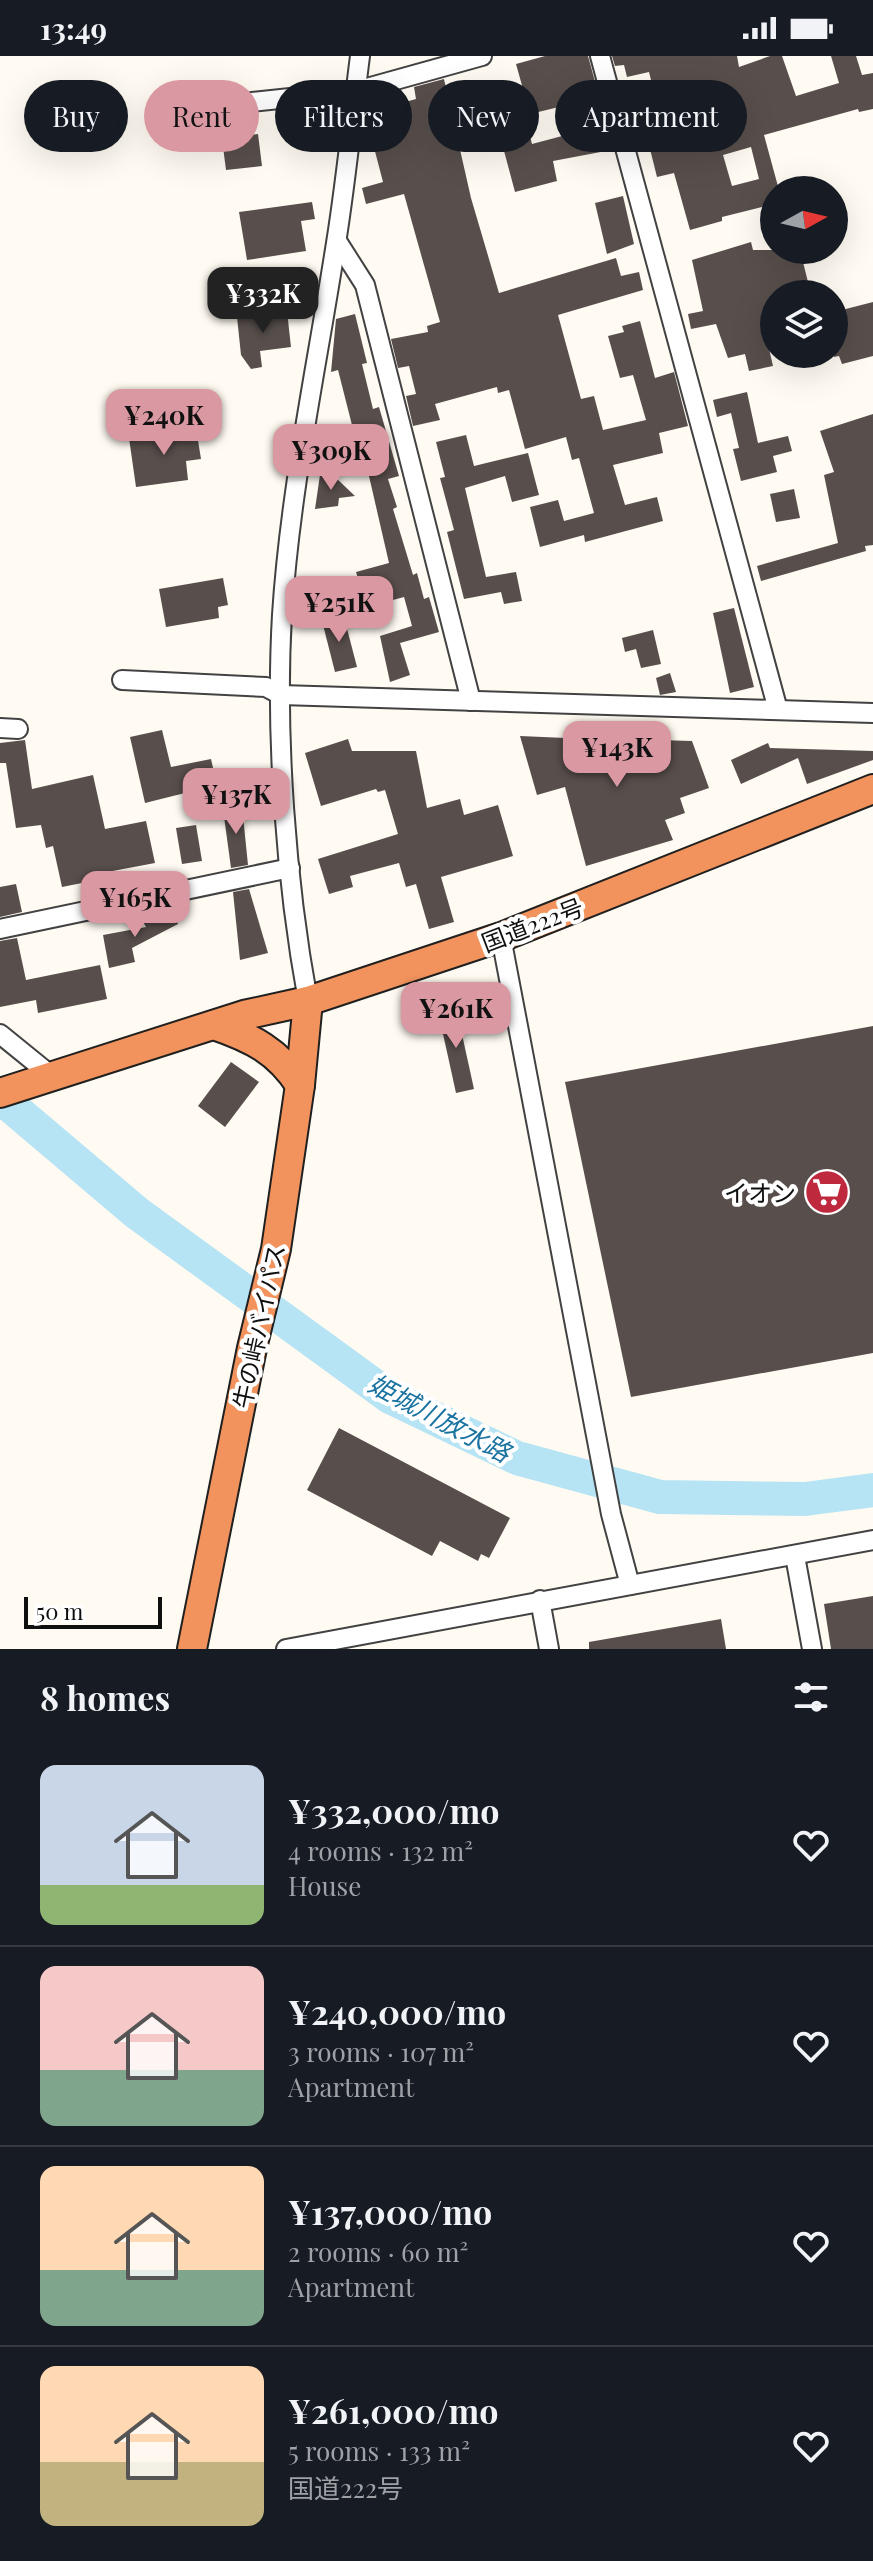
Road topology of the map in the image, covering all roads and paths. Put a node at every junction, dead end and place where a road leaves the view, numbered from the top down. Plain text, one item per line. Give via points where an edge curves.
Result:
1 (360, 56) edge
2 (482, 56) edge
3 (600, 56) edge
4 (357, 80) edge
5 (396, 80) edge
6 (348, 152) edge
7 (337, 241) junction
8 (122, 680) dead end
9 (281, 695) junction
10 (471, 701) junction
11 (778, 710) junction
12 (873, 713) edge
13 (873, 789) edge
14 (290, 868) junction
15 (0, 929) edge
16 (501, 937) junction
17 (308, 1001) junction
18 (214, 1025) junction
19 (0, 1034) edge
20 (42, 1080) junction
21 (300, 1085) junction
22 (0, 1093) edge
23 (873, 1540) edge
24 (795, 1556) junction
25 (630, 1585) junction
26 (540, 1600) junction
27 (192, 1649) edge
28 (286, 1649) edge
29 (549, 1649) edge
30 (812, 1649) edge

1 - 4 street
2 - 5 street
3 - 11 street
6 - 7 street
7 - 9 street via 306,423 282,614
7 - 10 street via 365,285
8 - 9 street via 266,687
9 - 10 street
9 - 14 street
10 - 11 street
11 - 12 street
13 - 16 highway, 国道222号
14 - 15 street
14 - 17 street
16 - 17 highway, 国道222号
16 - 25 street via 611,1514
17 - 18 highway, 国道222号
17 - 21 highway, 牛の峠バイパス
18 - 20 highway, 国道222号
18 - 21 highway via 271,1050
19 - 20 street
20 - 22 highway, 国道222号
21 - 27 highway, 牛の峠バイパス via 276,1249
23 - 24 street
24 - 25 street
24 - 30 street
25 - 26 street
26 - 28 street
26 - 29 street

